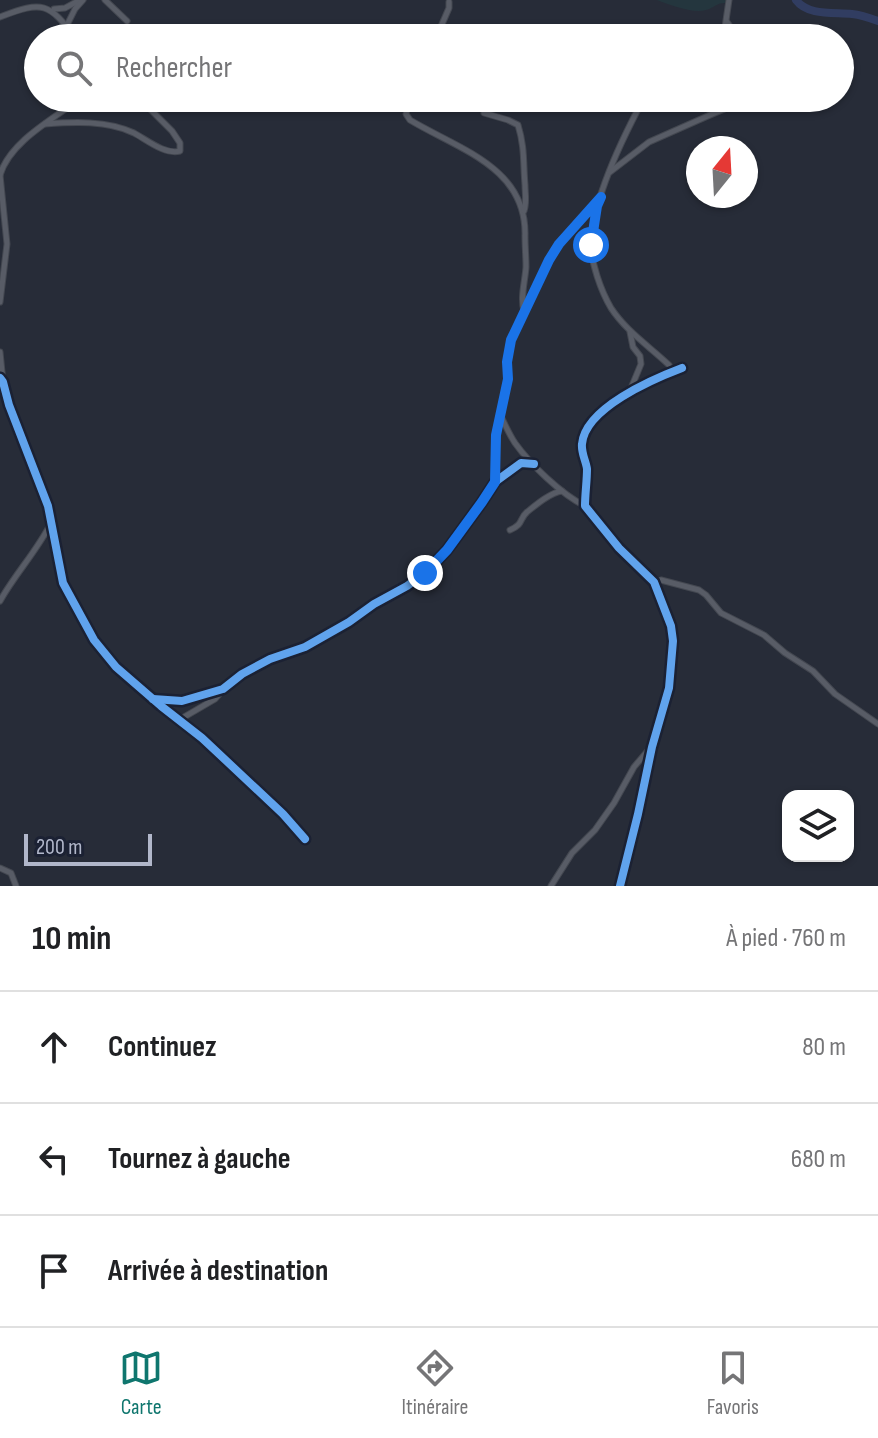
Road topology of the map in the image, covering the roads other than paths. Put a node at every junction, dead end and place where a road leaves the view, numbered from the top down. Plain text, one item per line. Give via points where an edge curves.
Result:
1 (81, 0) edge
2 (105, 0) edge
3 (729, 0) edge
4 (449, 2) dead end
5 (53, 9) junction
6 (0, 17) edge
7 (127, 21) dead end
8 (727, 22) edge
9 (66, 24) edge
10 (68, 24) edge
11 (442, 24) edge
12 (61, 112) edge
13 (153, 112) edge
14 (406, 112) edge
15 (485, 112) edge
16 (636, 112) edge
17 (718, 112) edge
18 (45, 124) junction
19 (610, 173) junction
20 (0, 175) edge
21 (601, 197) junction
22 (524, 214) junction
23 (0, 302) edge
24 (524, 312) junction
25 (630, 331) junction
26 (0, 352) edge
27 (669, 365) dead end
28 (682, 368) dead end
29 (2, 380) edge
30 (629, 393) junction
31 (500, 415) junction
32 (534, 464) junction
33 (495, 482) junction
34 (563, 491) junction
35 (585, 506) junction
36 (51, 523) junction
37 (510, 530) dead end
38 (654, 582) junction
39 (0, 601) edge
40 (223, 689) junction
41 (153, 699) junction
42 (179, 721) junction
43 (878, 724) edge
44 (652, 747) junction
45 (305, 839) dead end
46 (0, 868) edge
47 (16, 886) edge
48 (551, 886) edge
49 (620, 886) edge

1 - 5 street
1 - 10 street
2 - 7 street
3 - 8 street
4 - 11 street
5 - 6 street via 34,1
5 - 9 street
12 - 18 street
13 - 18 street via 172,131 180,151 171,152 122,129
14 - 22 street via 410,120 476,154 508,183
15 - 22 street via 518,125 524,149
16 - 19 street
17 - 19 street via 649,142
18 - 20 street via 13,150
19 - 21 street
20 - 23 street via 7,244
21 - 24 street via 559,244
21 - 25 street via 591,245 599,283
22 - 24 street
24 - 31 street via 511,340
25 - 27 street
25 - 30 street via 641,364
26 - 29 street
28 - 30 street
29 - 36 street
30 - 35 street via 597,414 582,442
31 - 32 street
31 - 33 street
32 - 33 street via 521,463
32 - 34 street
33 - 40 street via 425,573 305,647 270,659
34 - 35 street
34 - 37 street via 525,513 519,526
35 - 38 street
36 - 39 street
36 - 41 street via 63,583 91,634 116,667
38 - 43 street via 699,590 721,613 764,635
38 - 44 street via 673,641 669,688
40 - 41 street via 182,701
40 - 42 street
41 - 42 street
42 - 45 street
44 - 48 street
44 - 49 street
46 - 47 street via 11,873

